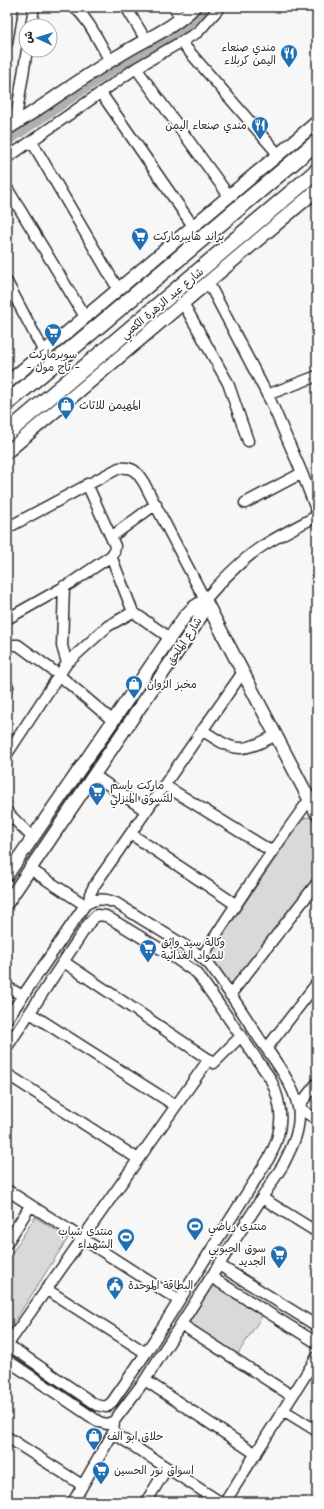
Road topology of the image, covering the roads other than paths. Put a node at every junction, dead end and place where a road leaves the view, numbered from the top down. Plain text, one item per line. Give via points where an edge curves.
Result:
1 (13, 7) edge
2 (34, 7) edge
3 (73, 7) edge
4 (126, 7) edge
5 (174, 7) edge
6 (194, 7) edge
7 (220, 7) edge
8 (32, 18) edge
9 (181, 19) junction
10 (8, 32) edge
11 (146, 40) junction
12 (181, 42) junction
13 (7, 43) edge
14 (25, 58) edge
15 (110, 61) junction
16 (136, 68) junction
17 (101, 93) junction
18 (317, 122) edge
19 (11, 126) edge
20 (32, 142) junction
21 (317, 142) edge
22 (278, 154) junction
23 (7, 158) edge
24 (317, 172) edge
25 (7, 188) edge
26 (317, 190) edge
27 (229, 196) junction
28 (193, 226) junction
29 (7, 282) edge
30 (208, 282) junction
31 (118, 290) junction
32 (183, 303) junction
33 (85, 317) junction
34 (100, 324) junction
35 (117, 342) junction
36 (69, 350) junction
37 (44, 352) junction
38 (80, 372) junction
39 (317, 376) edge
40 (7, 383) edge
41 (267, 395) junction
42 (7, 403) edge
43 (7, 433) edge
44 (248, 441) dead end
45 (7, 452) edge
46 (302, 473) junction
47 (87, 484) junction
48 (245, 503) dead end
49 (156, 504) junction
50 (317, 512) edge
51 (317, 516) edge
52 (7, 528) edge
53 (111, 537) junction
54 (111, 556) junction
55 (64, 586) junction
56 (205, 600) junction
57 (134, 612) junction
58 (7, 618) edge
59 (170, 638) junction
60 (7, 645) edge
61 (67, 663) junction
62 (243, 672) junction
63 (59, 675) junction
64 (113, 721) junction
65 (202, 730) junction
66 (276, 735) junction
67 (7, 754) edge
68 (94, 775) junction
69 (164, 785) junction
70 (309, 800) junction
71 (146, 811) junction
72 (7, 812) edge
73 (317, 814) edge
74 (131, 834) junction
75 (33, 838) junction
76 (271, 851) junction
77 (30, 869) junction
78 (7, 875) edge
79 (317, 883) edge
80 (7, 903) edge
81 (87, 904) junction
82 (235, 904) junction
83 (202, 957) junction
84 (64, 962) junction
85 (317, 982) edge
86 (7, 987) edge
87 (230, 995) junction
88 (23, 996) junction
89 (30, 1013) junction
90 (245, 1017) junction
91 (7, 1019) edge
92 (234, 1026) junction
93 (241, 1036) junction
94 (7, 1046) edge
95 (267, 1048) junction
96 (210, 1059) junction
97 (7, 1074) edge
98 (317, 1083) edge
99 (176, 1106) junction
100 (298, 1107) junction
101 (317, 1120) edge
102 (138, 1159) junction
103 (7, 1190) edge
104 (262, 1198) junction
105 (30, 1206) junction
106 (235, 1213) junction
107 (248, 1221) junction
108 (316, 1230) edge
109 (82, 1239) junction
110 (7, 1243) edge
111 (219, 1265) junction
112 (211, 1277) junction
113 (46, 1289) junction
114 (178, 1300) junction
115 (181, 1324) junction
116 (317, 1326) edge
117 (317, 1343) edge
118 (7, 1344) edge
119 (146, 1353) junction
120 (317, 1358) edge
121 (7, 1360) edge
122 (145, 1380) junction
123 (292, 1396) junction
124 (106, 1407) junction
125 (283, 1410) junction
126 (114, 1421) junction
127 (317, 1431) edge
128 (113, 1433) junction
129 (7, 1437) edge
130 (256, 1454) junction
131 (167, 1468) junction
132 (82, 1485) junction
133 (73, 1502) edge
134 (146, 1502) edge
135 (220, 1502) edge
136 (225, 1502) edge

1 - 10 street
2 - 8 street
3 - 15 street via 79,10
4 - 11 street
5 - 9 street
6 - 9 street
7 - 12 street via 198,32
9 - 11 street
10 - 13 street
11 - 15 street
12 - 16 street
12 - 22 street
14 - 19 street
15 - 19 street
16 - 17 street
16 - 27 street
17 - 20 street
17 - 28 street
18 - 22 street
20 - 23 street
20 - 31 street
21 - 34 main road
22 - 27 street
24 - 35 main road, شارع عبد الزهرة الكعبي
25 - 33 street
26 - 30 street
27 - 28 street
28 - 31 street
29 - 37 street
30 - 32 street
30 - 41 street
31 - 33 street
32 - 44 street via 228,383
32 - 45 street
33 - 37 street
34 - 35 main road via 104,336
34 - 36 main road
35 - 38 main road, شارع عبد الزهرة الكعبي
36 - 38 main road via 80,359
36 - 42 main road
37 - 40 street
38 - 43 main road, شارع عبد الزهرة الكعبي
39 - 41 street
41 - 46 street
46 - 48 street
46 - 50 street
47 - 49 street via 126,467 137,472
47 - 52 street
47 - 53 street
49 - 53 street
49 - 56 street
51 - 56 street via 243,560
53 - 54 street via 115,546
54 - 55 street
54 - 57 street
55 - 58 street
55 - 61 street via 62,646
56 - 59 street, شارع الملحق via 189,611
56 - 62 street
56 - 68 street, شارع الملحق via 198,621
57 - 59 street
57 - 61 street via 108,626
59 - 64 street, شارع الملحق
60 - 63 street via 18,645
61 - 63 street
62 - 65 street
62 - 66 street
63 - 64 street
63 - 67 street
64 - 75 street, شارع الملحق
65 - 66 street via 224,745 239,748 250,748
65 - 69 street
66 - 70 street
68 - 71 street
68 - 77 street, شارع الملحق
69 - 71 street
69 - 76 street
70 - 73 street
70 - 76 street
71 - 74 street
72 - 75 street
74 - 81 street via 94,886
74 - 82 street
75 - 78 street, شارع الملحق
76 - 82 street
77 - 80 street, شارع الملحق
77 - 81 street
79 - 87 street
81 - 83 street via 99,899 116,903
81 - 88 street
82 - 83 street
83 - 87 street
84 - 89 street
84 - 92 street via 93,918 97,915 106,916 197,973
84 - 96 street
85 - 95 street
86 - 88 street
87 - 90 street
88 - 91 street
89 - 94 street
89 - 99 street
90 - 92 street
90 - 95 street
92 - 93 street
93 - 96 street via 214,1063
93 - 106 street via 276,1089 281,1124 275,1147
95 - 100 street via 286,1079
96 - 99 street
97 - 102 street
98 - 100 street
99 - 102 street
100 - 101 street
100 - 104 street via 299,1125 296,1137 283,1165
102 - 109 street
103 - 105 street
104 - 107 street
104 - 108 street
105 - 109 street
105 - 110 street
106 - 107 street
106 - 114 street
107 - 111 street
109 - 113 street
109 - 114 street
111 - 112 street
111 - 116 street
112 - 115 street
112 - 117 street
113 - 118 street
113 - 119 street
114 - 119 street
115 - 122 street
115 - 123 street
118 - 124 street via 96,1405
119 - 124 street
120 - 123 street
121 - 126 street via 99,1422 107,1424
122 - 126 street
122 - 130 street
123 - 125 street
124 - 126 street
125 - 127 street
125 - 130 street
126 - 128 street
128 - 131 street
128 - 132 street
129 - 132 street
130 - 136 street
131 - 134 street
131 - 135 street
132 - 133 street

